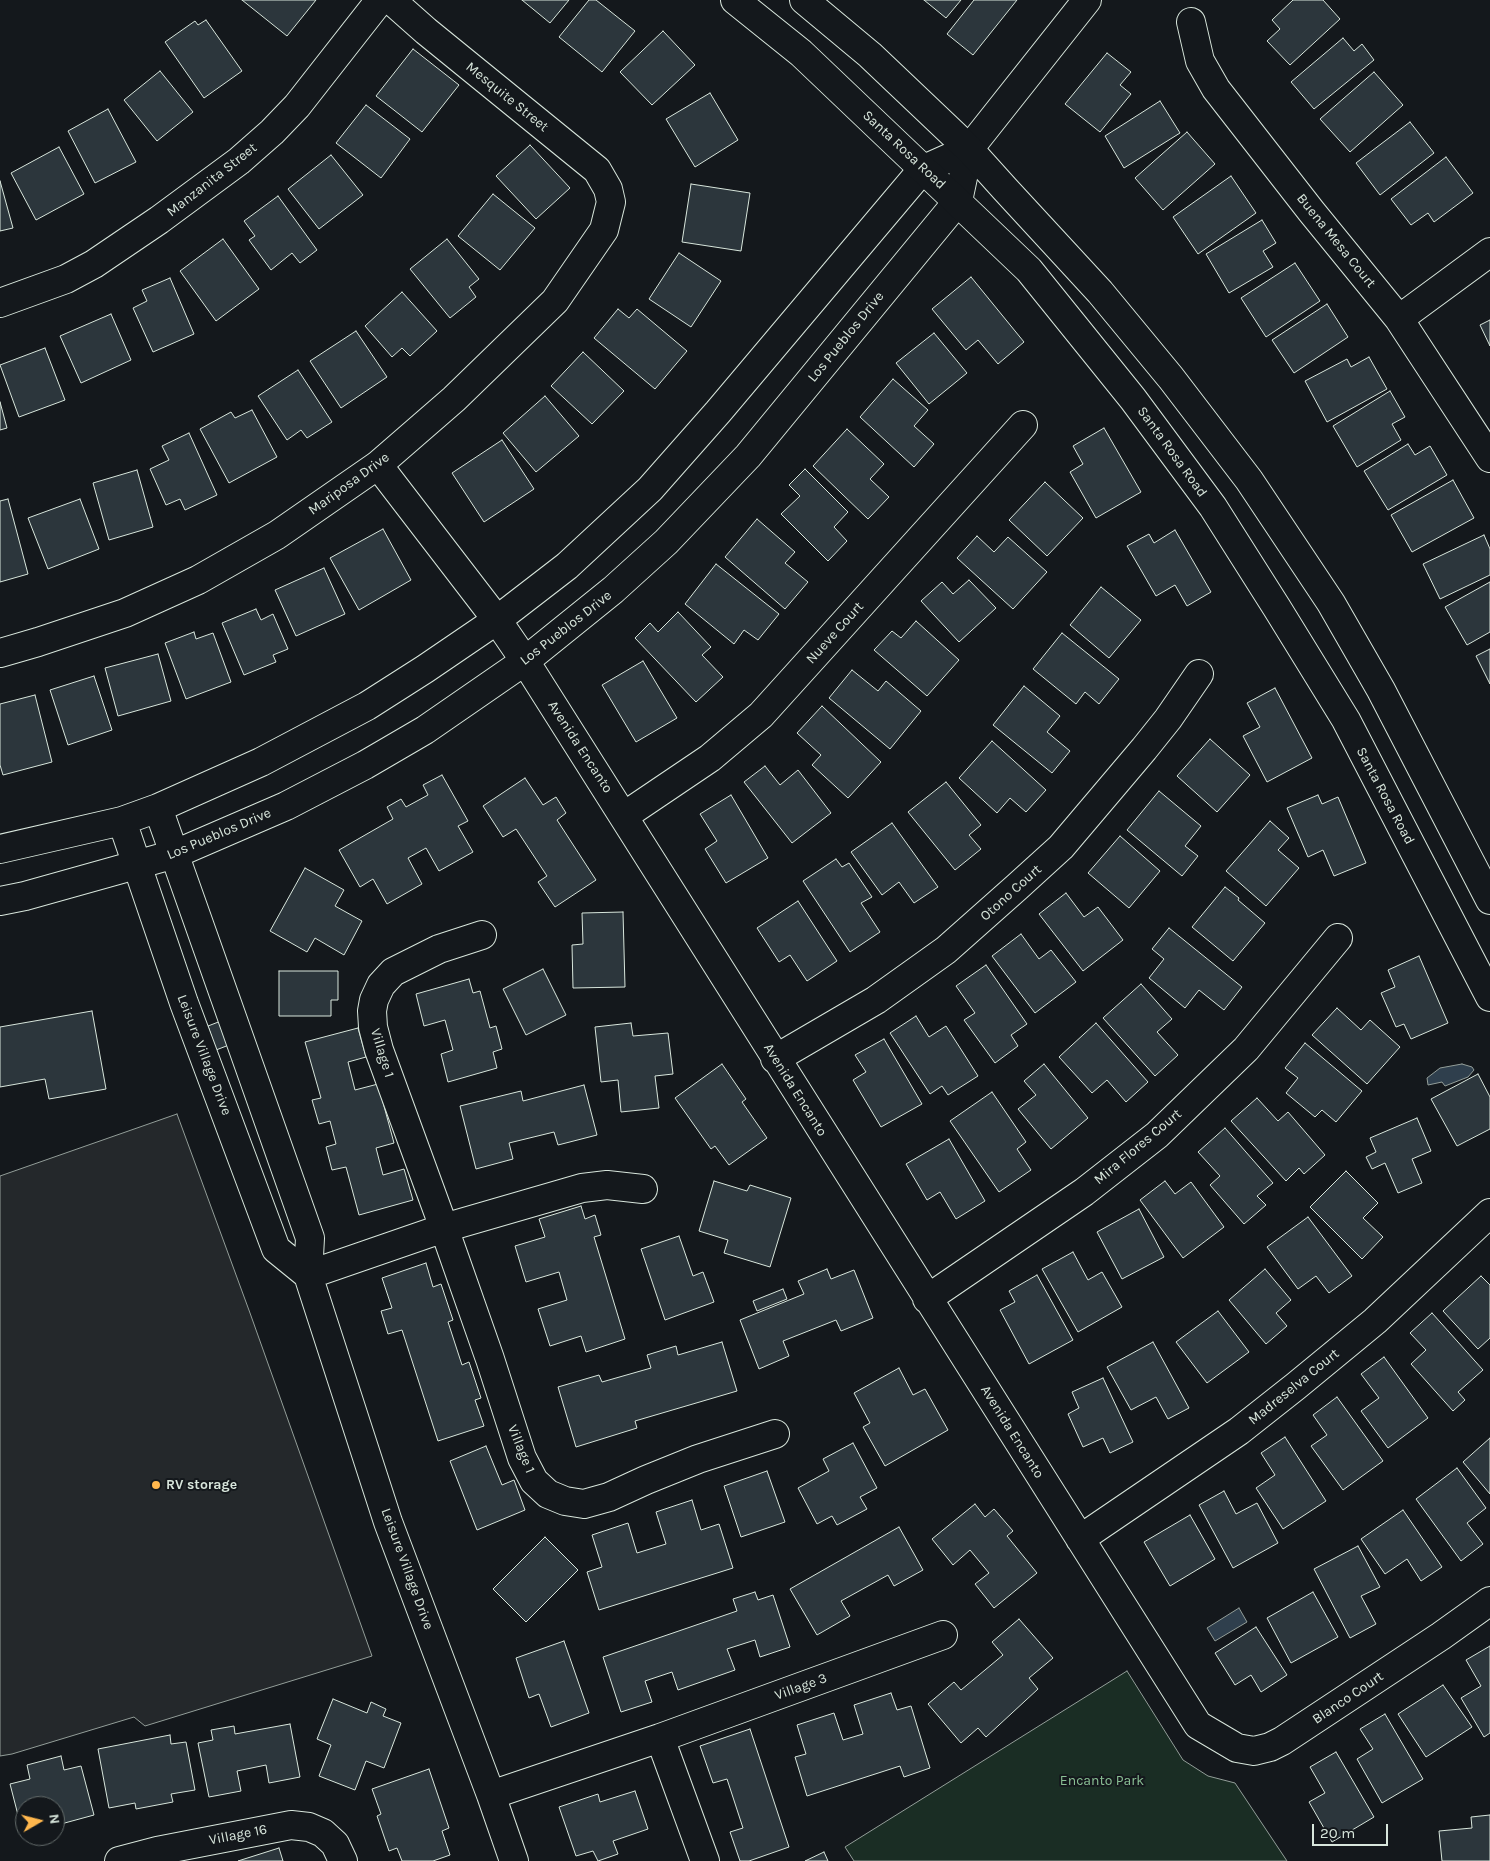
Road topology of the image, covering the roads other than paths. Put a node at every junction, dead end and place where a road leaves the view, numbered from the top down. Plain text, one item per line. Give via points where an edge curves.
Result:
1 (380, 0) edge
2 (391, 0) edge
3 (735, 0) edge
4 (804, 0) edge
5 (1087, 0) edge
6 (1191, 22) dead end
7 (970, 149) junction
8 (922, 170) junction
9 (958, 201) junction
10 (611, 202) joint
11 (1490, 252) edge
12 (0, 304) edge
13 (1400, 319) junction
14 (1023, 425) dead end
15 (1490, 458) edge
16 (378, 465) junction
17 (497, 620) junction
18 (0, 652) edge
19 (525, 661) junction
20 (1198, 674) dead end
21 (158, 808) junction
22 (624, 816) junction
23 (122, 821) junction
24 (0, 849) edge
25 (175, 854) junction
26 (137, 865) junction
27 (1490, 900) edge
28 (0, 901) edge
29 (482, 935) dead end
30 (1338, 938) dead end
31 (222, 991) junction
32 (1490, 997) edge
33 (184, 1003) junction
34 (775, 1059) junction
35 (644, 1189) dead end
36 (1490, 1213) edge
37 (444, 1228) junction
38 (308, 1275) junction
39 (927, 1299) junction
40 (775, 1434) dead end
41 (1080, 1539) junction
42 (1490, 1601) edge
43 (943, 1635) dead end
44 (1198, 1725) joint
45 (660, 1738) junction
46 (491, 1795) junction
47 (119, 1861) edge
48 (343, 1861) edge
49 (514, 1861) edge
50 (706, 1861) edge

1 - 12 street, Manzanita Street via 297,106 239,161 94,264 66,279
2 - 10 street, Mesquite Street via 597,170
3 - 8 street, Santa Rosa Road via 801,53
4 - 7 street via 870,55
5 - 7 street, Los Pueblos Drive
6 - 13 street, Buena Mesa Court via 1200,61 1216,89
7 - 8 street, Los Pueblos Drive
7 - 9 street, Los Pueblos Drive
7 - 27 street via 1100,292 1249,480 1331,603 1381,690
8 - 9 street, Santa Rosa Road
8 - 17 street, Los Pueblos Drive via 650,489 567,566
9 - 19 street, Los Pueblos Drive via 748,456 660,548 614,590
9 - 32 street, Santa Rosa Road via 1029,270 1133,399 1213,508 1346,720
10 - 16 street, Mariposa Drive via 604,230 555,301 454,399
11 - 13 street
13 - 15 street, Buena Mesa Court
14 - 22 street, Nueve Court via 761,715 710,758
16 - 17 street, Avenida Encanto
16 - 18 street, Mariposa Drive via 277,535 198,580 125,613
17 - 19 street, Avenida Encanto
17 - 21 street, Los Pueblos Drive via 367,706 261,762
19 - 22 street, Avenida Encanto
19 - 25 street, Los Pueblos Drive via 426,730 365,765 286,806
20 - 34 street, Otono Court via 1144,749 1061,847 1017,888 938,956 876,1000
21 - 23 street, Los Pueblos Drive
21 - 25 street, Leisure Village Drive
22 - 34 street, Avenida Encanto
23 - 24 street, Los Pueblos Drive
23 - 26 street, Leisure Village Drive
25 - 26 street, Los Pueblos Drive
25 - 31 street, Leisure Village Drive
26 - 28 street, Los Pueblos Drive
26 - 33 street, Leisure Village Drive
29 - 37 street, Village 1 via 439,949 392,972 381,985 372,1011 379,1050
30 - 39 street, Mira Flores Court via 1246,1049 1157,1135 1084,1192
31 - 33 street
31 - 38 street, Leisure Village Drive via 310,1238
33 - 38 street, Leisure Village Drive via 276,1249
34 - 39 street, Avenida Encanto
35 - 37 street via 607,1185 582,1188
36 - 41 street, Madreselva Court via 1375,1322 1296,1386 1239,1431
37 - 38 street
37 - 40 street, Village 1 via 522,1458 534,1481 548,1494 584,1504 609,1497 698,1459
38 - 46 street, Leisure Village Drive via 388,1522
39 - 41 street, Avenida Encanto
41 - 44 street, Avenida Encanto
42 - 44 street, Blanco Court via 1270,1747 1254,1751 1237,1748
43 - 45 street, Village 3
45 - 46 street, Village 3
45 - 50 street
46 - 49 street, Leisure Village Drive
47 - 48 street, Village 16 via 291,1825 323,1833 335,1844

